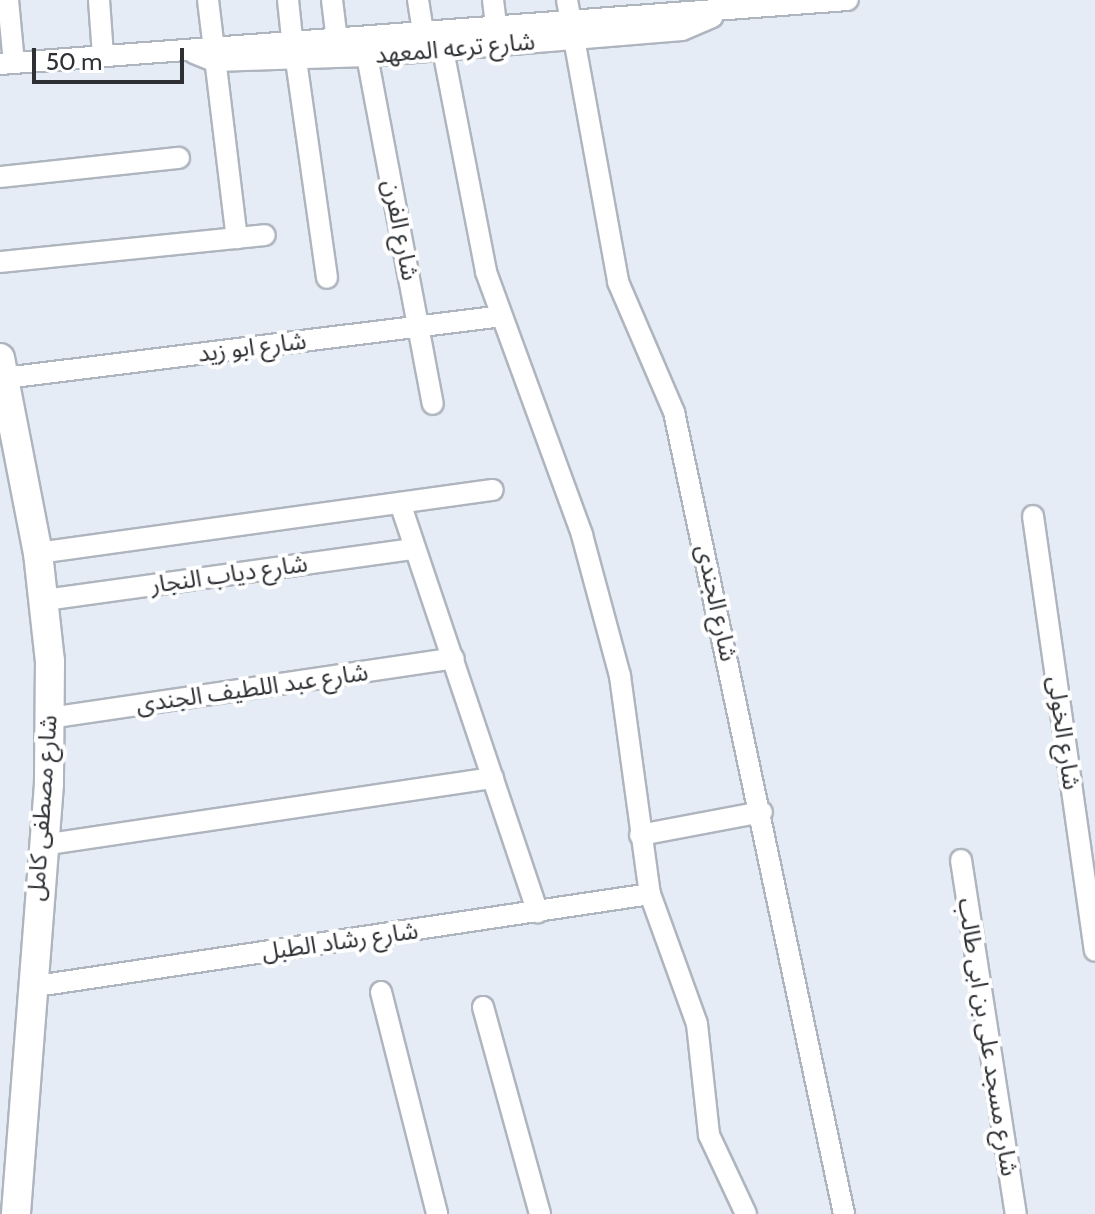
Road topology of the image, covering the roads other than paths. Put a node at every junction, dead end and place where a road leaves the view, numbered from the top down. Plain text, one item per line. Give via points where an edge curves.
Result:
1 (8, 0) edge
2 (99, 0) edge
3 (208, 0) edge
4 (288, 0) edge
5 (332, 0) edge
6 (418, 0) edge
7 (493, 0) edge
8 (848, 0) edge
9 (778, 4) edge
10 (652, 8) edge
11 (715, 15) junction
12 (569, 19) edge
13 (496, 24) junction
14 (423, 30) junction
15 (392, 31) junction
16 (336, 35) junction
17 (292, 39) junction
18 (443, 50) junction
19 (206, 53) junction
20 (398, 54) junction
21 (103, 56) junction
22 (367, 56) junction
23 (296, 60) junction
24 (7, 64) edge
25 (179, 158) dead end
26 (0, 177) edge
27 (265, 235) dead end
28 (237, 238) junction
29 (0, 262) edge
30 (327, 278) dead end
31 (500, 316) junction
32 (419, 326) junction
33 (2, 368) edge
34 (433, 404) dead end
35 (493, 490) dead end
36 (400, 503) junction
37 (1033, 516) dead end
38 (413, 549) junction
39 (38, 553) junction
40 (45, 600) junction
41 (454, 658) junction
42 (50, 718) junction
43 (493, 778) junction
44 (762, 812) junction
45 (640, 835) junction
46 (43, 845) junction
47 (961, 860) dead end
48 (650, 894) junction
49 (538, 912) junction
50 (1095, 951) edge
51 (30, 987) junction
52 (381, 992) dead end
53 (483, 1007) dead end
54 (16, 1214) edge
55 (437, 1214) edge
56 (540, 1214) edge
57 (746, 1214) edge
58 (844, 1214) edge
59 (1016, 1214) edge

1 - 24 street
2 - 21 street
3 - 19 street
4 - 17 street
5 - 16 street
6 - 14 street
7 - 13 street
8 - 9 street, شارع ترعه المعهد
9 - 11 street, شارع ترعه المعهد
10 - 11 street, شارع ترعه المعهد
10 - 12 street, شارع ترعه المعهد
11 - 12 street, شارع ترعه المعهد via 682,30
12 - 13 street, شارع ترعه المعهد
12 - 18 street, شارع ترعه المعهد
12 - 44 street, شارع الجندى via 618,282 674,412
13 - 14 street, شارع ترعه المعهد
14 - 15 street, شارع ترعه المعهد
15 - 16 street, شارع ترعه المعهد
15 - 20 street
16 - 17 street, شارع ترعه المعهد
17 - 19 street, شارع ترعه المعهد
18 - 20 street, شارع ترعه المعهد
18 - 31 street
19 - 21 street, شارع ترعه المعهد
19 - 23 street, شارع ترعه المعهد
19 - 28 street
20 - 22 street, شارع ترعه المعهد
21 - 24 street, شارع ترعه المعهد
22 - 23 street, شارع ترعه المعهد
22 - 32 street, شارع الفرن
23 - 30 street
25 - 26 street
27 - 28 street
28 - 29 street
31 - 32 street, شارع ابو زيد
31 - 45 street via 572,507 608,632
32 - 33 street, شارع ابو زيد
32 - 34 street, شارع الفرن
33 - 39 main road, شارع مصطفى كامل
35 - 36 street
36 - 38 street
36 - 39 street
37 - 50 street, شارع الخولى
38 - 40 street, شارع دياب النجار
38 - 41 street
39 - 40 main road, شارع مصطفى كامل
40 - 42 main road, شارع مصطفى كامل
41 - 42 street, شارع عبد اللطيف الجندى
41 - 43 street
42 - 46 main road, شارع مصطفى كامل
43 - 46 street
43 - 49 street
44 - 45 street
44 - 58 street, شارع الجندى
45 - 48 street
46 - 51 main road, شارع مصطفى كامل
47 - 59 street, شارع مسجد على بن ابى طالب
48 - 49 street, شارع رشاد الطبل
48 - 57 street via 697,1024 709,1135
49 - 51 street, شارع رشاد الطبل
51 - 54 main road, شارع مصطفى كامل
52 - 55 street
53 - 56 street

